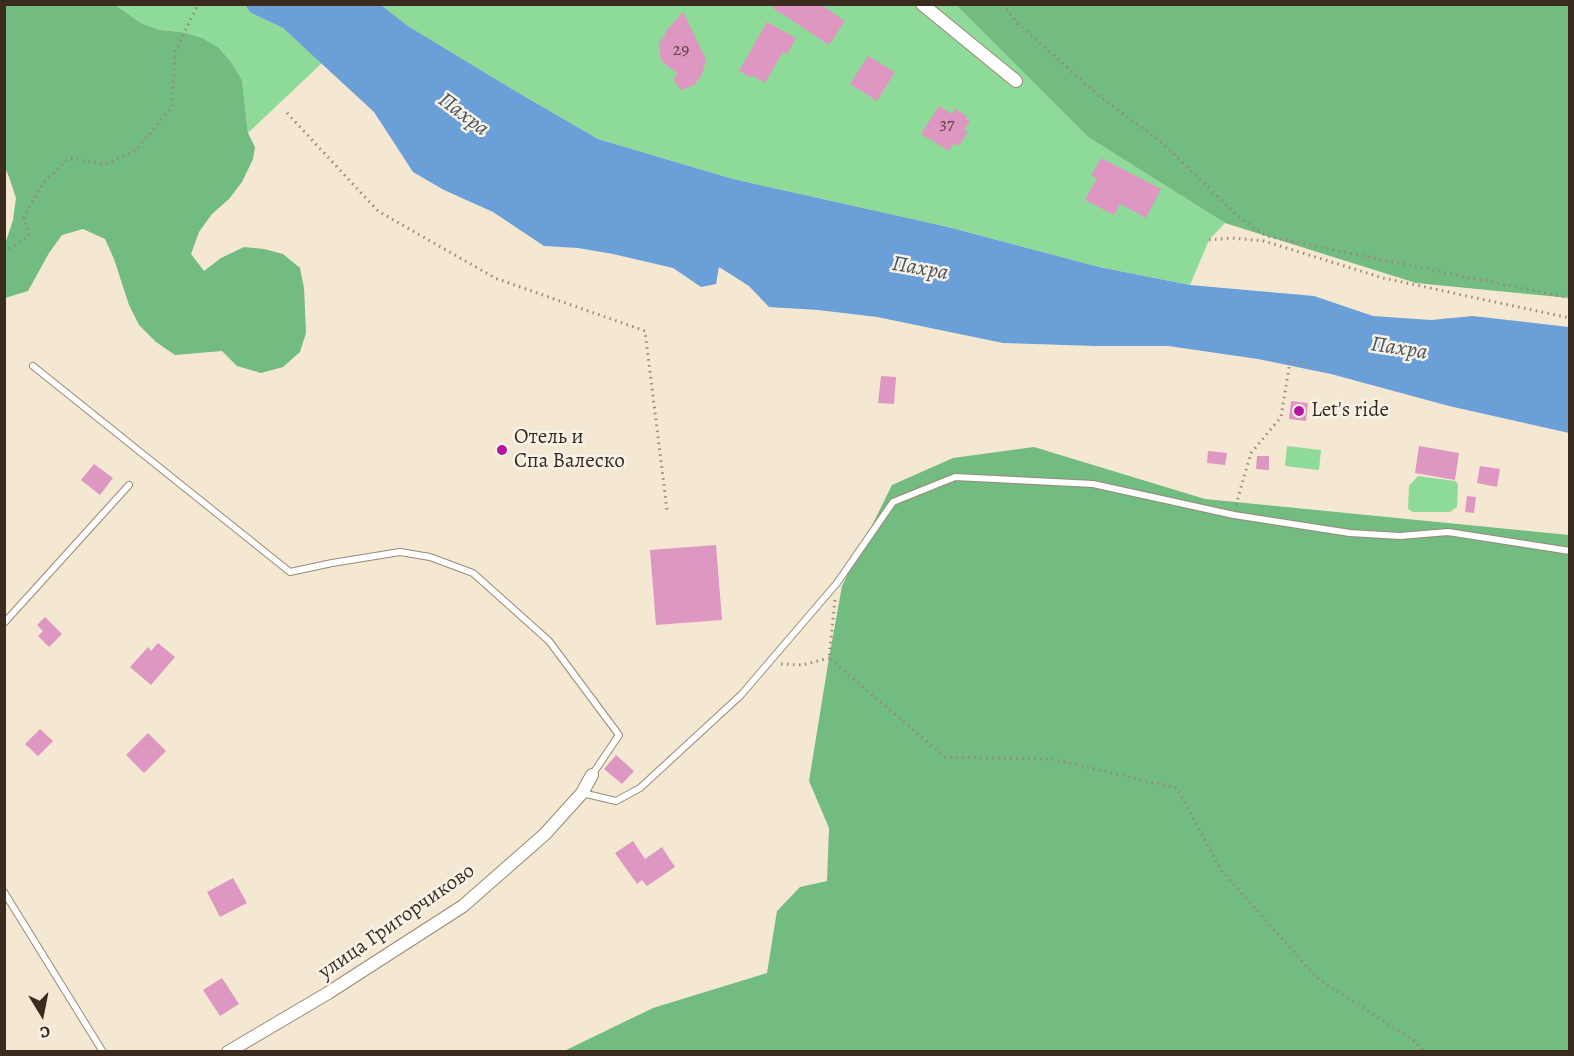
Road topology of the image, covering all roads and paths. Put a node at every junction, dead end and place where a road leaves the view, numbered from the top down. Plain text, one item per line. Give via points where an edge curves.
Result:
1 (198, 4) edge
2 (922, 4) edge
3 (1004, 4) edge
4 (1016, 81) dead end
5 (287, 113) dead end
6 (1209, 240) dead end
7 (4, 252) edge
8 (1569, 298) edge
9 (1569, 318) edge
10 (1310, 365) dead end
11 (33, 366) dead end
12 (129, 485) dead end
13 (1236, 503) dead end
14 (667, 510) dead end
15 (1569, 551) edge
16 (837, 583) junction
17 (4, 623) edge
18 (829, 658) junction
19 (768, 663) junction
20 (592, 775) joint
21 (582, 793) junction
22 (4, 892) edge
23 (103, 1052) edge
24 (228, 1052) edge
25 (1425, 1052) edge

1 - 7 path via 175,52 172,108 135,151 105,164 69,158 43,183 24,217 29,236
2 - 4 street
3 - 8 path via 1017,23 1099,96 1161,142 1241,219 1266,236
5 - 14 path via 378,211 495,278 645,332
6 - 9 path via 1264,241 1383,278
10 - 13 path via 1290,361 1281,417 1251,453
11 - 20 lane via 290,572 400,552 430,557 473,573 549,642 619,735
12 - 17 lane
15 - 16 lane via 1448,532 1400,536 1350,533 1234,515 1094,484 955,477 893,502
16 - 18 path
16 - 19 lane
18 - 19 path via 802,665
18 - 25 path via 945,757 1050,759 1177,788 1221,870 1317,978 1413,1040
19 - 21 lane via 741,695 640,788 616,801
20 - 21 street, улица Григорчиково
21 - 24 street, улица Григорчиково via 545,834 463,906
22 - 23 lane

